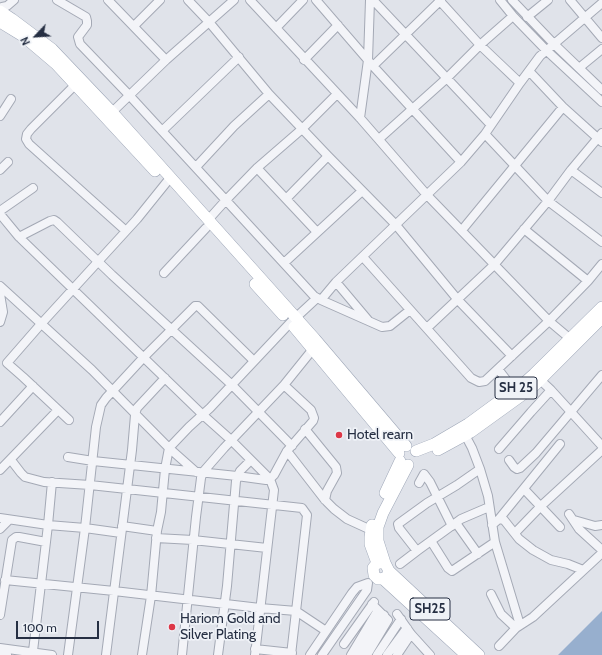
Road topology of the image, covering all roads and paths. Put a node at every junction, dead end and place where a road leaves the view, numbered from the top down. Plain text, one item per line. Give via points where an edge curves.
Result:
1 (14, 0) edge
2 (57, 0) edge
3 (108, 0) edge
4 (160, 0) edge
5 (188, 0) edge
6 (234, 0) edge
7 (250, 0) edge
8 (303, 0) edge
9 (316, 0) edge
10 (370, 0) edge
11 (373, 0) edge
12 (440, 0) edge
13 (500, 0) edge
14 (512, 0) edge
15 (548, 0) edge
16 (570, 0) edge
17 (602, 3) edge
18 (1, 7) edge
19 (513, 16) junction
20 (527, 17) junction
21 (586, 18) junction
22 (0, 22) edge
23 (209, 22) junction
24 (338, 25) junction
25 (134, 26) junction
26 (276, 28) junction
27 (406, 34) junction
28 (602, 38) edge
29 (554, 44) junction
30 (480, 45) junction
31 (602, 49) edge
32 (546, 50) junction
33 (239, 57) junction
34 (166, 60) junction
35 (304, 60) junction
36 (370, 63) junction
37 (579, 68) junction
38 (529, 71) junction
39 (447, 78) junction
40 (520, 83) junction
41 (75, 85) junction
42 (602, 90) edge
43 (269, 94) junction
44 (337, 94) junction
45 (129, 95) junction
46 (11, 99) dead end
47 (602, 102) edge
48 (563, 107) junction
49 (413, 108) junction
50 (109, 115) junction
51 (0, 116) edge
52 (360, 118) junction
53 (491, 125) junction
54 (302, 129) junction
55 (162, 131) junction
56 (485, 134) junction
57 (600, 138) edge
58 (379, 139) junction
59 (328, 156) junction
60 (8, 162) dead end
61 (461, 162) junction
62 (514, 166) junction
63 (196, 167) junction
64 (257, 168) junction
65 (0, 170) edge
66 (571, 170) junction
67 (168, 180) junction
68 (33, 188) dead end
69 (362, 191) junction
70 (602, 193) edge
71 (428, 195) junction
72 (286, 199) junction
73 (226, 200) junction
74 (548, 201) junction
75 (0, 211) edge
76 (0, 214) edge
77 (207, 224) junction
78 (396, 225) junction
79 (524, 229) junction
80 (462, 230) junction
81 (126, 231) junction
82 (316, 232) junction
83 (19, 237) junction
84 (602, 242) edge
85 (363, 257) junction
86 (98, 262) junction
87 (284, 263) junction
88 (602, 264) edge
89 (494, 265) junction
90 (164, 273) dead end
91 (588, 281) junction
92 (336, 282) junction
93 (0, 286) edge
94 (74, 289) junction
95 (0, 294) edge
96 (319, 299) junction
97 (458, 300) junction
98 (602, 307) edge
99 (410, 310) junction
100 (602, 318) edge
101 (293, 321) junction
102 (549, 321) junction
103 (0, 322) edge
104 (370, 322) junction
105 (41, 324) junction
106 (427, 328) junction
107 (171, 330) junction
108 (573, 341) junction
109 (313, 349) junction
110 (512, 356) junction
111 (143, 358) junction
112 (254, 361) junction
113 (7, 363) junction
114 (498, 369) junction
115 (0, 370) edge
116 (602, 375) edge
117 (537, 377) junction
118 (164, 378) junction
119 (232, 385) junction
120 (284, 385) junction
121 (33, 386) junction
122 (514, 390) junction
123 (552, 390) junction
124 (113, 392) junction
125 (58, 410) junction
126 (258, 411) junction
127 (571, 412) junction
128 (135, 414) junction
129 (203, 415) junction
130 (69, 420) dead end
131 (0, 422) edge
132 (305, 429) junction
133 (463, 432) junction
134 (231, 440) junction
135 (560, 444) dead end
136 (602, 446) edge
137 (169, 448) junction
138 (289, 448) junction
139 (500, 449) dead end
140 (602, 450) edge
141 (408, 456) junction
142 (68, 458) dead end
143 (11, 460) junction
144 (251, 460) junction
145 (509, 460) dead end
146 (93, 461) junction
147 (130, 465) junction
148 (165, 469) junction
149 (480, 469) junction
150 (0, 470) edge
151 (199, 472) junction
152 (237, 476) junction
153 (270, 479) junction
154 (52, 482) junction
155 (419, 483) dead end
156 (90, 485) junction
157 (524, 489) junction
158 (126, 490) junction
159 (163, 493) junction
160 (199, 496) junction
161 (437, 496) junction
162 (325, 500) junction
163 (234, 501) junction
164 (272, 505) junction
165 (541, 506) junction
166 (489, 507) junction
167 (0, 518) edge
168 (9, 520) junction
169 (499, 520) junction
170 (48, 525) junction
171 (454, 525) junction
172 (492, 525) junction
173 (602, 525) edge
174 (560, 527) dead end
175 (85, 528) junction
176 (0, 529) edge
177 (122, 530) junction
178 (371, 530) junction
179 (515, 533) junction
180 (156, 535) junction
181 (193, 540) junction
182 (431, 541) junction
183 (46, 542) junction
184 (495, 542) junction
185 (230, 545) junction
186 (267, 548) junction
187 (417, 551) junction
188 (602, 552) edge
189 (478, 554) junction
190 (400, 564) dead end
191 (583, 570) junction
192 (379, 572) junction
193 (5, 580) junction
194 (42, 584) junction
195 (77, 587) junction
196 (114, 591) junction
197 (491, 594) dead end
198 (151, 596) junction
199 (188, 600) junction
200 (225, 604) junction
201 (260, 608) junction
202 (377, 608) junction
203 (296, 611) junction
204 (0, 615) edge
205 (518, 627) junction
206 (326, 631) junction
207 (409, 631) junction
208 (499, 646) dead end
209 (0, 648) edge
210 (466, 651) edge
211 (33, 652) junction
212 (255, 652) edge
213 (0, 654) edge
214 (291, 654) edge
215 (356, 654) edge
216 (7, 655) edge
217 (52, 655) edge
218 (68, 655) edge
219 (106, 655) edge
220 (142, 655) edge
221 (182, 655) edge
222 (218, 655) edge
223 (310, 655) edge
224 (315, 655) edge
225 (322, 655) edge
226 (367, 655) edge
227 (377, 655) edge
228 (387, 655) edge
229 (396, 655) edge
230 (430, 655) edge
231 (479, 655) edge

1 - 18 street
2 - 45 street via 86,17 87,25 78,37 80,44
3 - 25 street
4 - 25 street
5 - 23 street
6 - 23 street
7 - 26 street
8 - 26 street
9 - 24 street
10 - 36 street
11 - 27 street
12 - 27 street
12 - 30 street
13 - 19 street
14 - 20 street
15 - 20 street
16 - 21 street
17 - 21 street
18 - 50 main road via 12,19 52,49
19 - 30 street
19 - 32 street
20 - 29 street
21 - 28 street
21 - 29 street
22 - 41 main road via 23,36 56,64
23 - 33 street
23 - 34 street
24 - 35 street
24 - 36 street
25 - 34 street
26 - 35 street
27 - 36 street
27 - 39 street
29 - 32 street
29 - 37 street
30 - 39 street
30 - 40 street
31 - 37 street
32 - 38 street
32 - 47 street
33 - 43 street
33 - 55 street
34 - 45 street
35 - 44 street
36 - 49 street
36 - 52 street
37 - 42 street
38 - 40 street
38 - 48 street
39 - 49 street
39 - 53 street
40 - 53 street
41 - 50 main road
41 - 81 street via 27,134 26,139
43 - 54 street
43 - 63 street via 234,126
44 - 52 street
44 - 54 street
45 - 50 street
45 - 55 street
46 - 51 street
48 - 57 street
48 - 62 street
49 - 58 street
49 - 61 street
50 - 67 main road
52 - 58 street
53 - 56 street
54 - 59 street
54 - 64 street
55 - 63 street
56 - 61 street
56 - 62 street
57 - 66 street
58 - 71 street
59 - 69 street
59 - 72 street
60 - 65 street
61 - 71 street
62 - 74 street
62 - 80 street
63 - 73 street
64 - 72 street
64 - 73 street
66 - 70 street
66 - 74 street
67 - 77 main road
67 - 81 street
68 - 75 street
69 - 78 street
69 - 82 street
71 - 78 street
71 - 80 street
72 - 82 street
73 - 77 street
73 - 87 street
74 - 79 street
74 - 84 street
76 - 83 street
77 - 90 street
77 - 101 main road
78 - 85 street
78 - 97 street
79 - 89 street
79 - 91 street
80 - 89 street
81 - 86 street
82 - 87 street
83 - 86 street via 54,220
83 - 94 street
85 - 92 street
85 - 99 street
86 - 94 street
86 - 107 street
87 - 96 street
88 - 91 street
89 - 97 street
89 - 102 street
91 - 102 street
92 - 96 street
92 - 104 street
93 - 105 street
94 - 105 street
94 - 111 street
95 - 103 street via 3,312
96 - 101 street
96 - 104 street
97 - 106 street
97 - 110 street
98 - 108 main road, SH 25
99 - 104 street via 390,326 382,327
99 - 106 street
100 - 108 main road
101 - 109 main road
101 - 112 street
101 - 141 main road
102 - 108 street
102 - 110 street
105 - 113 street
105 - 124 street
106 - 114 street via 471,378 479,382 485,381
107 - 111 street
107 - 112 street via 198,306
107 - 119 street
108 - 117 main road, SH 25
109 - 120 street
109 - 141 main road
110 - 114 street
111 - 118 street
111 - 124 street
112 - 119 street
113 - 115 street
113 - 121 street
114 - 122 street
116 - 127 street
117 - 122 main road, SH 25
117 - 123 street
117 - 133 main road via 532,388
118 - 128 street via 137,408
118 - 129 street
119 - 126 street
119 - 129 street
120 - 126 street
120 - 132 street via 313,414 313,421
121 - 125 street
121 - 131 street
122 - 133 main road, SH 25
123 - 127 street
123 - 139 street
124 - 128 street
124 - 146 street via 106,398 99,412
125 - 130 street
125 - 143 street
126 - 134 street
126 - 138 street
127 - 136 street
127 - 145 street via 536,454 520,468 516,469
128 - 137 street
128 - 147 street
129 - 134 street
129 - 137 street
132 - 138 street
132 - 162 street via 336,467 337,473
133 - 141 main road, SH 25
133 - 149 street
134 - 144 street
134 - 151 street
135 - 157 street
137 - 148 street
137 - 151 street
138 - 153 street
138 - 162 street
140 - 165 street
141 - 178 main road, SH25 via 377,509
141 - 192 main road via 378,527
142 - 146 street
143 - 150 street
143 - 154 street via 25,477
144 - 152 street
144 - 153 street
146 - 147 street
146 - 156 street
147 - 148 street
147 - 158 street
148 - 151 street
148 - 159 street
149 - 161 street
149 - 166 street
151 - 152 street
151 - 160 street
152 - 153 street
152 - 163 street
153 - 164 street via 274,490
154 - 156 street
154 - 170 street
155 - 161 street via 424,474
156 - 158 street
156 - 175 street
157 - 165 street
157 - 169 street
158 - 159 street
158 - 177 street
159 - 160 street
159 - 180 street
160 - 163 street
160 - 181 street
161 - 171 street
161 - 187 street via 398,524
162 - 178 street via 347,519
163 - 164 street
163 - 185 street
164 - 186 street
164 - 203 street via 302,508 307,515
165 - 174 street
165 - 179 street
166 - 171 street
166 - 172 street
167 - 168 street
168 - 170 street
168 - 176 street
169 - 172 street
169 - 179 street via 504,520
170 - 175 street
170 - 183 street
171 - 182 street
171 - 189 street
172 - 184 street
173 - 188 street via 595,526 571,517
175 - 177 street
175 - 195 street
177 - 180 street
177 - 196 street
178 - 192 main road, SH25 via 370,544
179 - 191 street via 524,543 545,557
180 - 181 street
180 - 198 street
181 - 185 street
181 - 199 street
182 - 187 street
182 - 189 street via 452,571
183 - 193 street via 14,538
183 - 194 street
184 - 189 street
184 - 205 street
185 - 186 street
185 - 200 street
186 - 201 street
187 - 190 street
188 - 191 street
191 - 205 street
192 - 206 street via 357,587
192 - 210 main road, SH25
192 - 224 street via 362,590
192 - 225 street
193 - 194 street
193 - 204 street
194 - 195 street
194 - 211 street
195 - 196 street
195 - 218 street
196 - 198 street
196 - 219 street
197 - 205 street via 501,614
198 - 199 street
198 - 220 street
199 - 200 street
199 - 221 street
200 - 201 street
200 - 222 street
201 - 203 street
201 - 212 street
202 - 215 street
202 - 215 street via 341,642
202 - 226 street via 388,622
203 - 206 street
203 - 214 street
205 - 208 street
206 - 223 street
207 - 227 street via 399,617
207 - 228 street
207 - 229 street
207 - 230 street
209 - 211 street
210 - 231 main road, SH25
211 - 217 street
212 - 214 street
213 - 216 street

